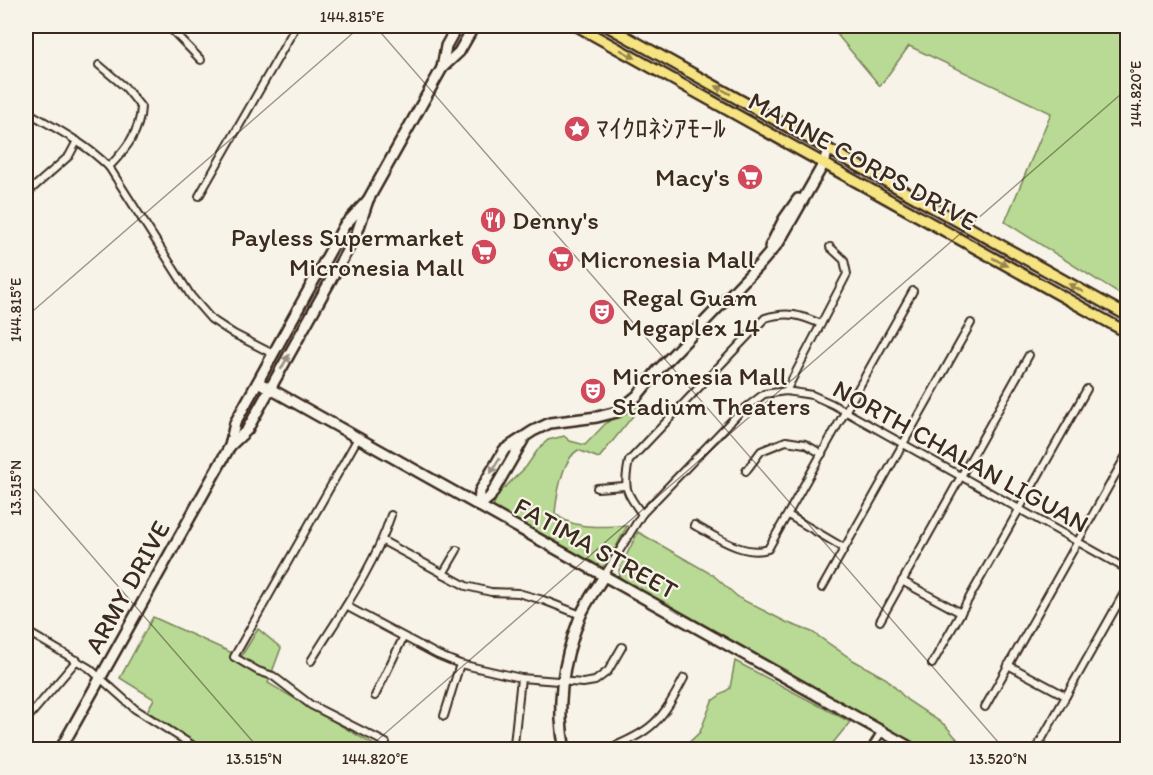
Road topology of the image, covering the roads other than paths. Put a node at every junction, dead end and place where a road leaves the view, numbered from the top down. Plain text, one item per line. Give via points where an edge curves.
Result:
1 (168, 26) edge
2 (296, 26) edge
3 (457, 26) edge
4 (474, 26) edge
5 (577, 26) edge
6 (607, 26) edge
7 (201, 60) dead end
8 (99, 64) dead end
9 (441, 68) junction
10 (26, 111) edge
11 (77, 141) junction
12 (828, 149) junction
13 (821, 162) junction
14 (109, 167) junction
15 (26, 194) edge
16 (199, 196) dead end
17 (368, 200) junction
18 (830, 247) dead end
19 (913, 291) dead end
20 (1128, 316) edge
21 (971, 323) dead end
22 (821, 324) junction
23 (1128, 333) edge
24 (273, 354) junction
25 (1029, 355) dead end
26 (258, 382) junction
27 (270, 389) junction
28 (1087, 389) dead end
29 (786, 391) junction
30 (845, 412) junction
31 (358, 438) junction
32 (904, 445) junction
33 (230, 446) junction
34 (1128, 452) edge
35 (822, 454) junction
36 (746, 471) dead end
37 (962, 477) junction
38 (625, 486) junction
39 (597, 488) dead end
40 (479, 506) junction
41 (1019, 510) junction
42 (642, 514) junction
43 (391, 515) dead end
44 (788, 515) junction
45 (694, 525) dead end
46 (383, 541) junction
47 (1077, 542) junction
48 (844, 548) junction
49 (457, 550) dead end
50 (1128, 570) edge
51 (443, 574) junction
52 (604, 576) junction
53 (902, 581) junction
54 (1128, 586) edge
55 (822, 588) dead end
56 (346, 606) junction
57 (961, 613) junction
58 (581, 615) junction
59 (880, 621) dead end
60 (26, 631) edge
61 (403, 638) junction
62 (622, 647) dead end
63 (77, 660) junction
64 (311, 661) dead end
65 (460, 664) junction
66 (932, 664) dead end
67 (1008, 665) junction
68 (101, 678) junction
69 (521, 678) junction
70 (684, 678) dead end
71 (561, 680) junction
72 (375, 696) dead end
73 (1066, 696) junction
74 (985, 707) dead end
75 (444, 716) dead end
76 (26, 720) edge
77 (882, 731) junction
78 (386, 743) dead end
79 (514, 744) dead end
80 (1039, 744) dead end
81 (60, 750) edge
82 (200, 750) edge
83 (565, 750) edge
84 (605, 750) edge
85 (870, 750) edge
86 (915, 750) edge

1 - 7 street
2 - 16 street
3 - 9 main road, ARMY DRIVE via 446,46
4 - 9 main road, ARMY DRIVE via 459,52
5 -> 13 main road, MARINE CORPS DRIVE
12 -> 6 main road
8 - 14 street via 141,107 141,118 129,146
9 - 17 main road, ARMY DRIVE
10 - 11 street
11 - 14 street
11 - 15 street via 69,156
12 - 13 main road
20 -> 12 main road
13 -> 23 main road, MARINE CORPS DRIVE
13 - 40 main road via 761,263 627,406 608,415 550,423 526,435 504,450 480,490
14 - 24 street via 191,296 211,319
17 - 24 main road, ARMY DRIVE via 344,226
27 -> 17 main road, ARMY DRIVE via 357,233
18 - 22 street via 844,260 847,274
19 - 30 street
21 - 32 street
22 - 29 street
22 - 38 street via 795,314 765,318 629,461
24 - 26 main road, ARMY DRIVE
25 - 37 street
26 - 27 main road, FATIMA STREET
26 - 33 main road, ARMY DRIVE via 235,423
27 - 31 main road, FATIMA STREET
27 - 33 main road, ARMY DRIVE via 247,430
28 - 41 street
29 - 30 street, NORTH CHALAN LIGUAN via 812,395
29 - 42 street, NORTH CHALAN LIGUAN via 764,394 739,413
30 - 32 street, NORTH CHALAN LIGUAN
30 - 35 street
31 - 40 main road, FATIMA STREET
31 - 78 street via 234,657 273,676 312,705
32 - 37 street, NORTH CHALAN LIGUAN
32 - 48 street
33 - 68 main road, ARMY DRIVE
34 - 47 street
35 - 36 street via 805,444 786,441 761,451
35 - 44 street
37 - 41 street, NORTH CHALAN LIGUAN
37 - 53 street
38 - 39 street
38 - 42 street
40 - 52 main road, FATIMA STREET
41 - 47 street, NORTH CHALAN LIGUAN
41 - 57 street
42 - 52 street, NORTH CHALAN LIGUAN
43 - 46 street
44 - 45 street via 768,549 758,552 738,548
44 - 48 street
46 - 51 street
46 - 56 street
47 - 50 street, NORTH CHALAN LIGUAN
47 - 67 street
48 - 55 street
49 - 51 street
51 - 58 street via 466,586 526,595
52 - 58 main road
52 - 77 main road, FATIMA STREET
53 - 57 street
53 - 59 street
54 - 73 street
56 - 61 street
56 - 64 street
57 - 66 street
58 - 71 main road
60 - 63 street
61 - 65 street
61 - 72 street
62 - 71 street via 608,672 595,681
63 - 68 street
63 - 76 street
65 - 69 street
65 - 75 street
67 - 73 street
67 - 74 street
68 - 81 main road, ARMY DRIVE
68 - 82 street via 135,709
69 - 71 street
69 - 79 street
70 - 84 street via 656,723 638,736
71 - 83 main road via 559,710
73 - 80 street
77 - 85 street
77 - 86 main road, FATIMA STREET

